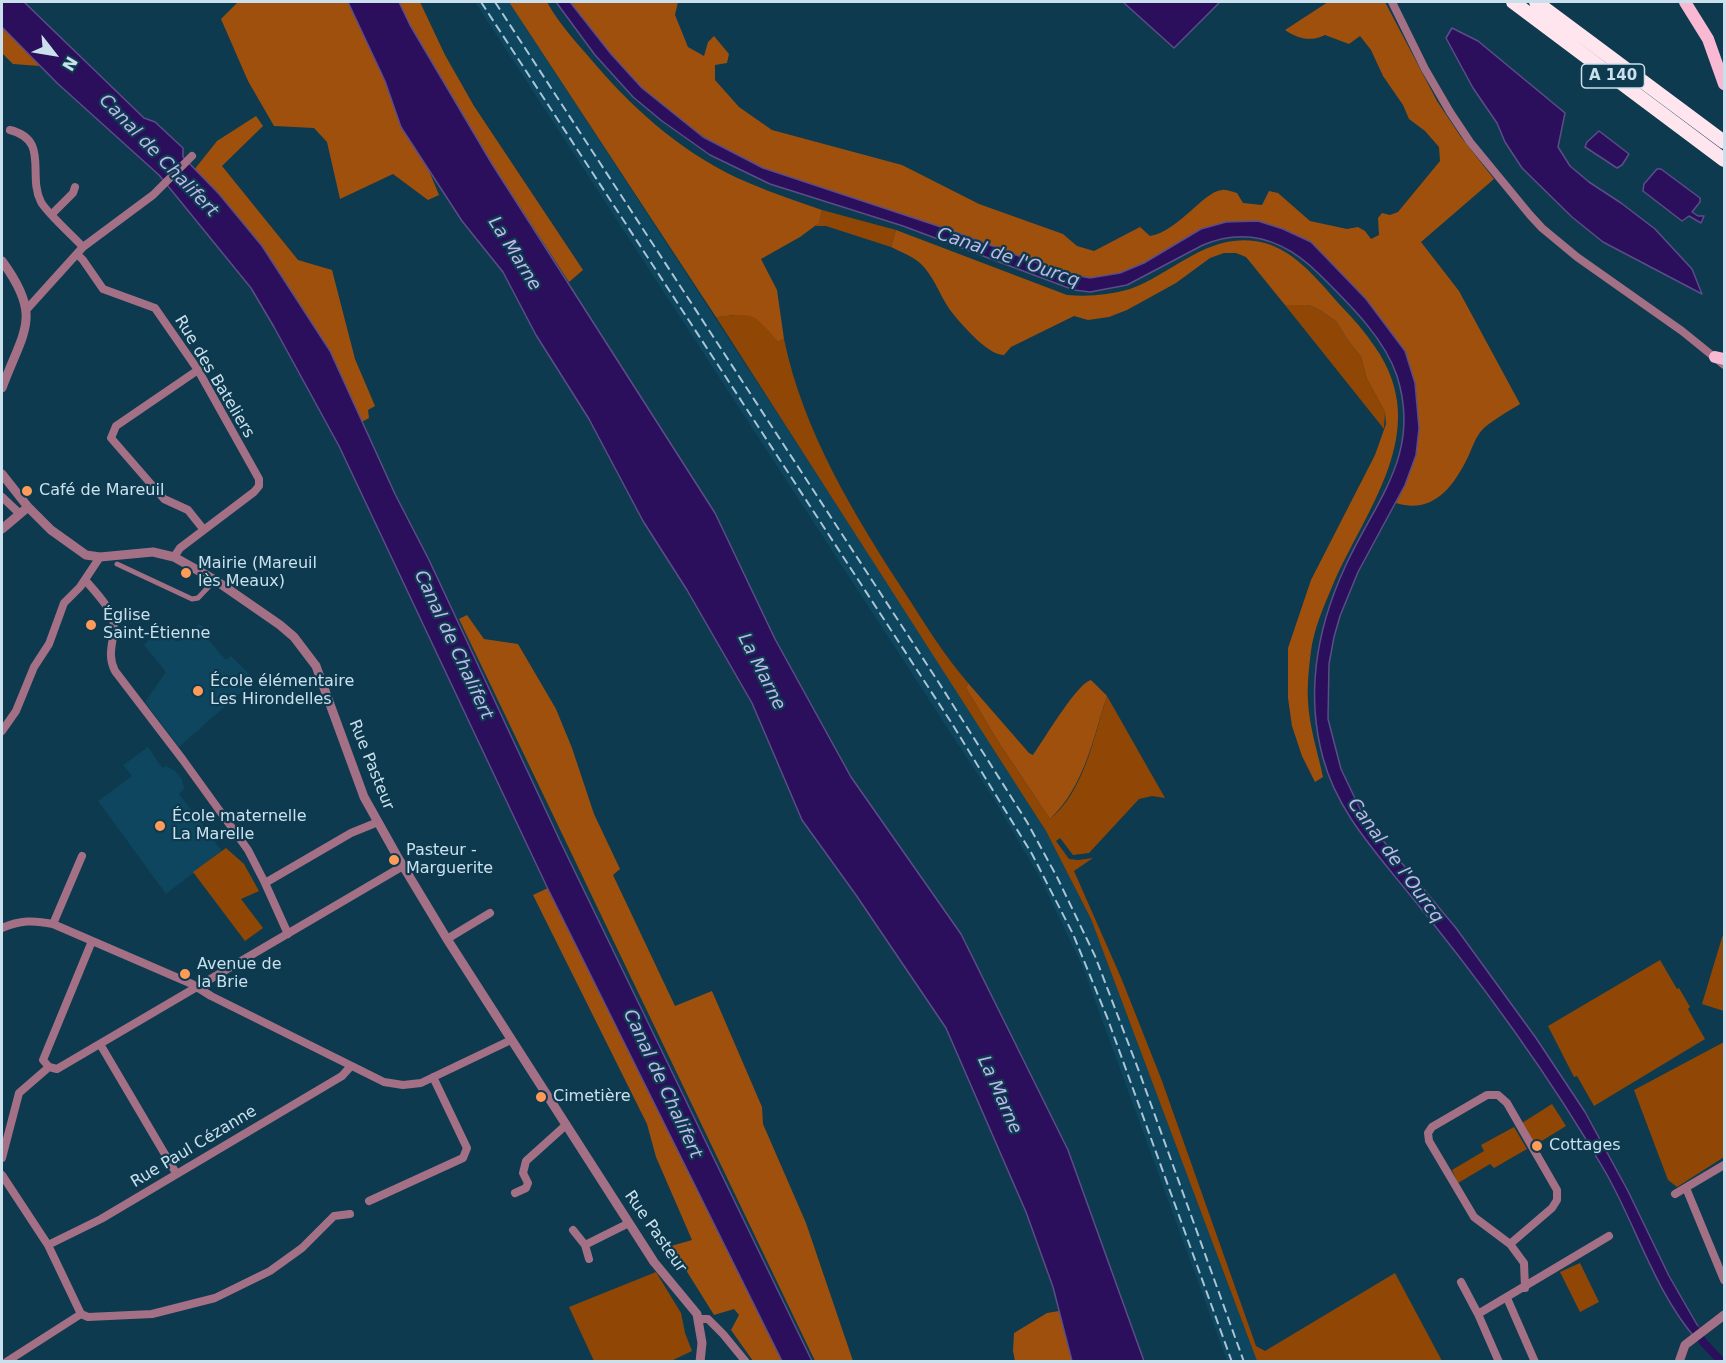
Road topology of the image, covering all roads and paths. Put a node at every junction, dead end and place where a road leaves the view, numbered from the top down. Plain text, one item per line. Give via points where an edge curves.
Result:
1 (1392, 2) edge
2 (1513, 2) edge
3 (1536, 2) edge
4 (1685, 2) edge
5 (1725, 84) edge
6 (10, 130) dead end
7 (1725, 142) edge
8 (192, 156) dead end
9 (1725, 160) edge
10 (75, 187) dead end
11 (52, 214) junction
12 (83, 247) junction
13 (76, 254) junction
14 (2, 261) edge
15 (27, 309) junction
16 (1721, 361) edge
17 (198, 370) junction
18 (2, 388) edge
19 (2, 474) edge
20 (2, 497) edge
21 (23, 510) junction
22 (2, 529) edge
23 (204, 530) junction
24 (99, 557) junction
25 (174, 557) junction
26 (117, 564) dead end
27 (86, 580) junction
28 (215, 580) junction
29 (2, 731) edge
30 (378, 822) junction
31 (82, 856) dead end
32 (403, 866) junction
33 (265, 883) junction
34 (490, 913) dead end
35 (53, 924) junction
36 (2, 928) edge
37 (288, 934) junction
38 (447, 939) junction
39 (92, 941) junction
40 (198, 987) junction
41 (511, 1040) junction
42 (100, 1044) junction
43 (351, 1066) junction
44 (49, 1067) junction
45 (433, 1077) junction
46 (566, 1125) junction
47 (2, 1158) edge
48 (1725, 1165) edge
49 (176, 1173) junction
50 (2, 1175) edge
51 (1686, 1188) junction
52 (515, 1193) dead end
53 (1675, 1194) dead end
54 (369, 1201) dead end
55 (350, 1214) dead end
56 (629, 1223) junction
57 (573, 1230) dead end
58 (1609, 1236) dead end
59 (1510, 1244) junction
60 (48, 1245) junction
61 (585, 1245) junction
62 (589, 1259) dead end
63 (1725, 1280) edge
64 (1461, 1282) dead end
65 (1524, 1288) junction
66 (1507, 1298) junction
67 (81, 1314) junction
68 (1478, 1314) junction
69 (1725, 1315) edge
70 (698, 1318) junction
71 (6, 1362) edge
72 (700, 1362) edge
73 (746, 1362) edge
74 (1499, 1362) edge
75 (1535, 1362) edge
76 (1679, 1362) edge

1 - 16 street via 1450,112 1530,215 1577,257
2 - 9 highway, A 140
3 - 7 highway, A 140
4 - 5 main road via 1708,39
6 - 11 street via 28,138 36,157 37,187
8 - 12 street via 158,190
10 - 11 street
11 - 12 street
12 - 13 street
13 - 15 street
13 - 17 street, Rue des Bateliers via 103,289 155,308
14 - 15 street
15 - 18 street via 24,333
17 - 23 street, Rue des Bateliers via 259,479 259,486
17 - 23 street via 116,426 111,438 164,499 188,510
19 - 21 street
20 - 21 street
21 - 22 street
21 - 24 street via 86,555
23 - 25 street
24 - 25 street via 153,552
24 - 27 street
25 - 28 street, Rue Pasteur
26 - 28 street via 192,599 198,598
27 - 29 street via 64,603 49,644
27 - 33 street via 112,614 110,662 237,835
28 - 30 street, Rue Pasteur via 280,624 316,666 364,797
30 - 32 street, Rue Pasteur
30 - 33 street via 351,833
31 - 35 street
32 - 37 street
32 - 38 street, Rue Pasteur
33 - 37 street
34 - 38 street
35 - 36 street via 22,921
35 - 39 street
37 - 40 street
38 - 41 street, Rue Pasteur
39 - 40 street
39 - 44 street via 43,1060
40 - 42 street
40 - 43 street
41 - 45 street
41 - 46 street, Rue Pasteur
42 - 44 street via 57,1069
42 - 49 street
43 - 45 street via 384,1082 403,1085
43 - 49 street, Rue Paul Cézanne via 342,1076
44 - 47 street via 19,1093
45 - 54 street via 467,1149 466,1155
46 - 52 street via 526,1161 524,1173 528,1183
46 - 56 street, Rue Pasteur
48 - 51 street
49 - 60 street, Rue Paul Cézanne via 101,1219
50 - 60 street
51 - 53 street
51 - 63 street
55 - 67 street via 334,1216 302,1248 270,1271 215,1298 152,1314
56 - 61 street
56 - 70 street, Rue Pasteur
57 - 61 street
58 - 65 street
59 - 59 street via 1552,1208 1557,1190 1507,1103 1498,1095 1487,1095 1432,1127 1429,1141 1474,1217
59 - 65 street via 1524,1263
60 - 67 street
61 - 62 street
64 - 68 street
65 - 66 street
66 - 68 street
66 - 75 street
67 - 71 street
68 - 74 street
69 - 76 street via 1689,1340
70 - 72 street, Rue Pasteur
70 - 73 street via 708,1320

